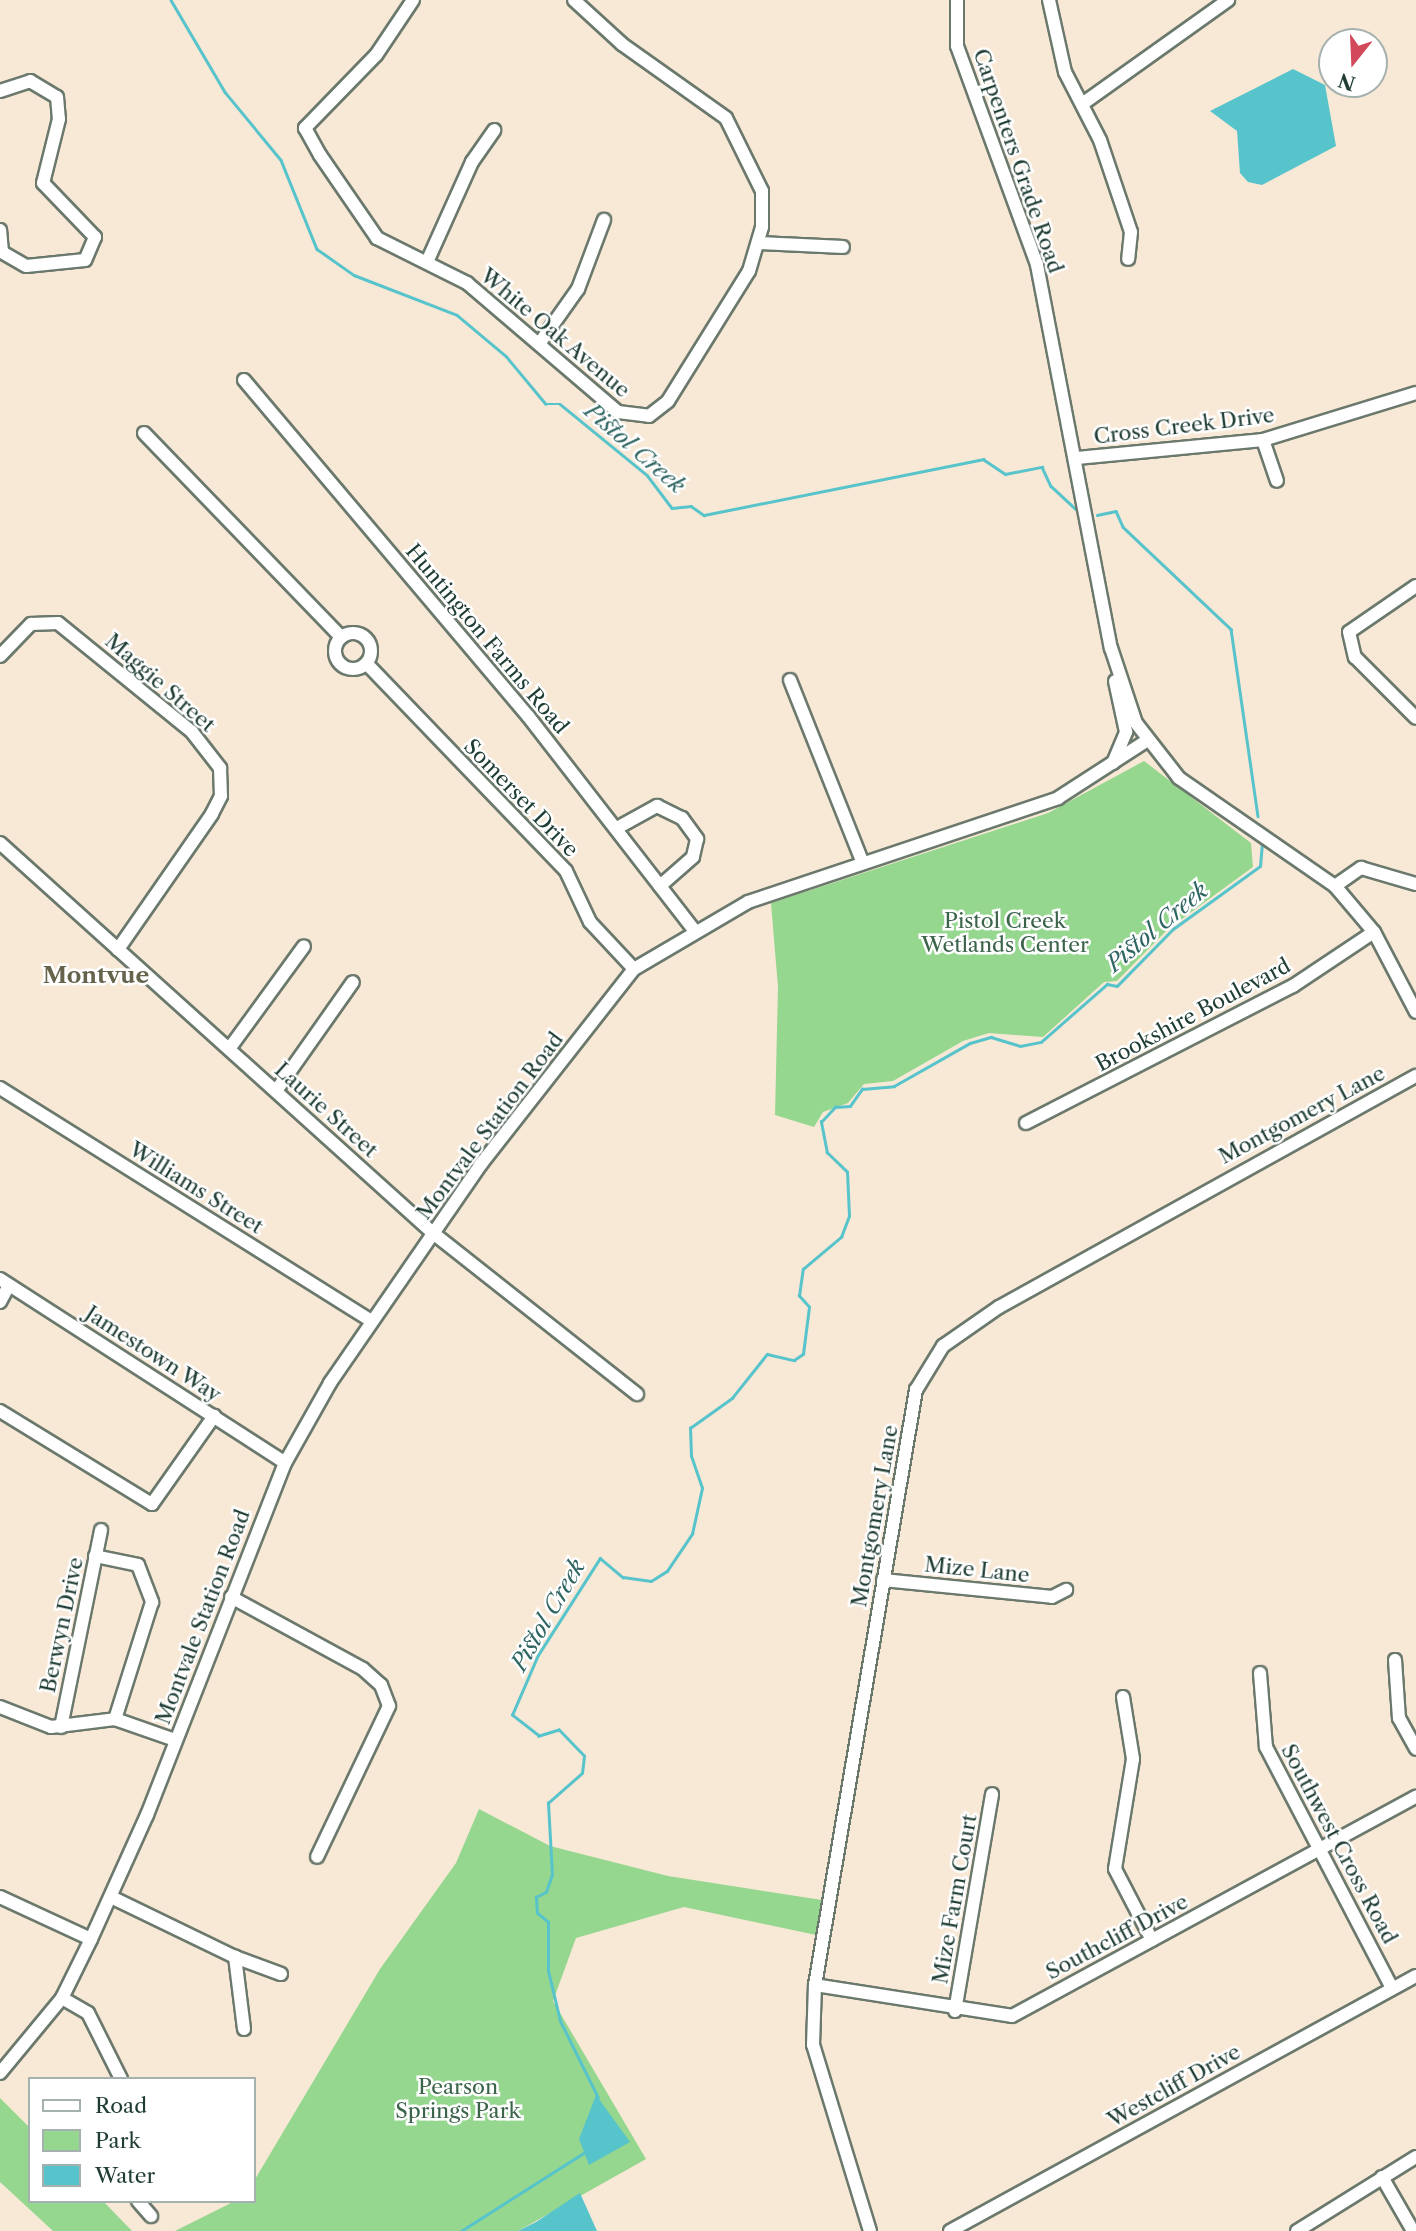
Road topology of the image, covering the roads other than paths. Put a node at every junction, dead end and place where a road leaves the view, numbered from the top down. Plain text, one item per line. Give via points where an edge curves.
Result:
1 (412, 0) edge
2 (574, 0) edge
3 (957, 0) edge
4 (1049, 0) edge
5 (1228, 0) edge
6 (0, 91) edge
7 (1085, 102) junction
8 (494, 130) dead end
9 (604, 220) dead end
10 (0, 230) edge
11 (760, 243) junction
12 (843, 247) dead end
13 (1128, 259) dead end
14 (427, 262) junction
15 (539, 344) junction
16 (244, 380) dead end
17 (1416, 393) edge
18 (144, 433) dead end
19 (1263, 440) junction
20 (1077, 458) junction
21 (1277, 481) dead end
22 (1416, 586) edge
23 (341, 636) junction
24 (0, 656) edge
25 (366, 664) junction
26 (1116, 670) junction
27 (790, 680) dead end
28 (1416, 718) edge
29 (1146, 741) junction
30 (1112, 766) junction
31 (617, 828) junction
32 (0, 843) edge
33 (863, 863) junction
34 (1416, 884) edge
35 (660, 886) junction
36 (1335, 886) junction
37 (693, 929) junction
38 (1374, 932) junction
39 (304, 946) dead end
40 (118, 949) junction
41 (634, 969) junction
42 (353, 982) dead end
43 (1416, 1012) edge
44 (229, 1049) junction
45 (1416, 1076) edge
46 (0, 1088) edge
47 (276, 1091) junction
48 (1026, 1123) dead end
49 (433, 1233) junction
50 (5, 1282) edge
51 (0, 1302) edge
52 (371, 1321) junction
53 (637, 1394) dead end
54 (0, 1411) edge
55 (214, 1416) junction
56 (285, 1463) junction
57 (101, 1530) dead end
58 (95, 1556) junction
59 (883, 1580) junction
60 (1066, 1590) dead end
61 (231, 1597) junction
62 (1395, 1660) dead end
63 (1261, 1673) dead end
64 (1123, 1697) dead end
65 (0, 1707) edge
66 (115, 1719) junction
67 (61, 1727) junction
68 (175, 1740) junction
69 (1416, 1749) edge
70 (992, 1794) dead end
71 (1416, 1797) edge
72 (1320, 1849) junction
73 (317, 1857) dead end
74 (0, 1897) edge
75 (111, 1897) junction
76 (90, 1939) junction
77 (1152, 1940) junction
78 (235, 1957) junction
79 (281, 1974) dead end
80 (1416, 1976) edge
81 (815, 1985) junction
82 (1392, 1988) junction
83 (62, 1998) junction
84 (955, 2011) junction
85 (244, 2029) dead end
86 (0, 2073) edge
87 (120, 2077) edge
88 (1416, 2157) edge
89 (1382, 2177) junction
90 (140, 2203) edge
91 (151, 2216) dead end
92 (870, 2231) edge
93 (950, 2231) edge
94 (1297, 2231) edge
95 (1413, 2231) edge

1 - 14 street, White Oak Avenue via 376,55 305,128 357,216 397,252
2 - 11 street, White Oak Avenue via 622,44 726,118 758,178
3 - 20 street, Carpenters Grade Road via 957,46 1037,265
4 - 7 street via 1065,72
5 - 7 street
6 - 10 street via 30,80 57,97 59,119 43,183 95,237 85,260 26,266 2,252
7 - 13 street via 1131,232
8 - 14 street via 467,173
9 - 15 street via 578,289
11 - 12 street
11 - 15 street, White Oak Avenue via 721,323 661,411 649,416 618,412
14 - 15 street, White Oak Avenue via 467,283
16 - 31 street, Huntington Farms Road
17 - 19 street, Cross Creek Drive
18 - 23 street, Somerset Drive
19 - 20 street, Cross Creek Drive
19 - 21 street
20 - 26 street
22 - 28 street via 1349,632 1355,657
23 - 25 street, Somerset Drive via 367,638
23 - 25 street via 335,655 339,664 348,669
24 - 40 street, Maggie Street via 31,624 58,623 192,732 220,768 221,796 212,814
25 - 41 street, Somerset Drive via 566,871 590,922
26 - 29 street
26 - 30 street via 1115,700 1126,732
27 - 33 street
29 - 30 street, Montvale Station Road
29 - 36 street via 1190,787
30 - 33 street, Montvale Station Road via 1015,816
31 - 35 street, Huntington Farms Road
31 - 35 street via 657,806 682,818 698,839 694,856
32 - 40 street, Laurie Street
33 - 37 street, Montvale Station Road via 748,902
34 - 36 street via 1361,868
35 - 37 street, Huntington Farms Road
36 - 38 street
37 - 41 street, Montvale Station Road
38 - 43 street
38 - 48 street, Brookshire Boulevard via 1293,986
39 - 44 street
40 - 44 street, Laurie Street
41 - 49 street, Montvale Station Road
42 - 47 street
44 - 47 street, Laurie Street
45 - 59 street, Montgomery Lane via 1135,1227 943,1346 916,1390
46 - 52 street, Williams Street
47 - 49 street, Laurie Street
49 - 52 street, Montvale Station Road
49 - 53 street, Laurie Street
50 - 51 street
50 - 55 street, Jamestown Way
52 - 56 street, Montvale Station Road
54 - 55 street via 152,1504
55 - 56 street, Jamestown Way
56 - 61 street, Montvale Station Road
57 - 58 street, Berwyn Drive
58 - 66 street via 138,1565 152,1602
58 - 67 street, Berwyn Drive
59 - 60 street, Mize Lane via 1052,1597
59 - 81 street, Montgomery Lane
61 - 68 street, Montvale Station Road
61 - 73 street via 363,1669 381,1685 389,1706
62 - 69 street via 1399,1718
63 - 72 street, Southwest Cross Road via 1266,1748
64 - 77 street via 1133,1759 1115,1870
65 - 67 street via 33,1724
66 - 67 street
66 - 68 street
68 - 75 street, Montvale Station Road
70 - 84 street, Mize Farm Court
71 - 72 street, Southcliff Drive
72 - 77 street, Southcliff Drive
72 - 82 street, Southwest Cross Road
74 - 76 street
75 - 76 street, Montvale Station Road
75 - 78 street
76 - 83 street, Montvale Station Road
77 - 84 street, Southcliff Drive via 1012,2016
78 - 79 street
78 - 85 street
80 - 82 street, Westcliff Drive
81 - 84 street, Southcliff Drive
81 - 92 street, Montgomery Lane via 813,2045
82 - 93 street, Westcliff Drive
83 - 86 street, Montvale Station Road
83 - 87 street via 88,2012
88 - 89 street
89 - 94 street
89 - 95 street
90 - 91 street

